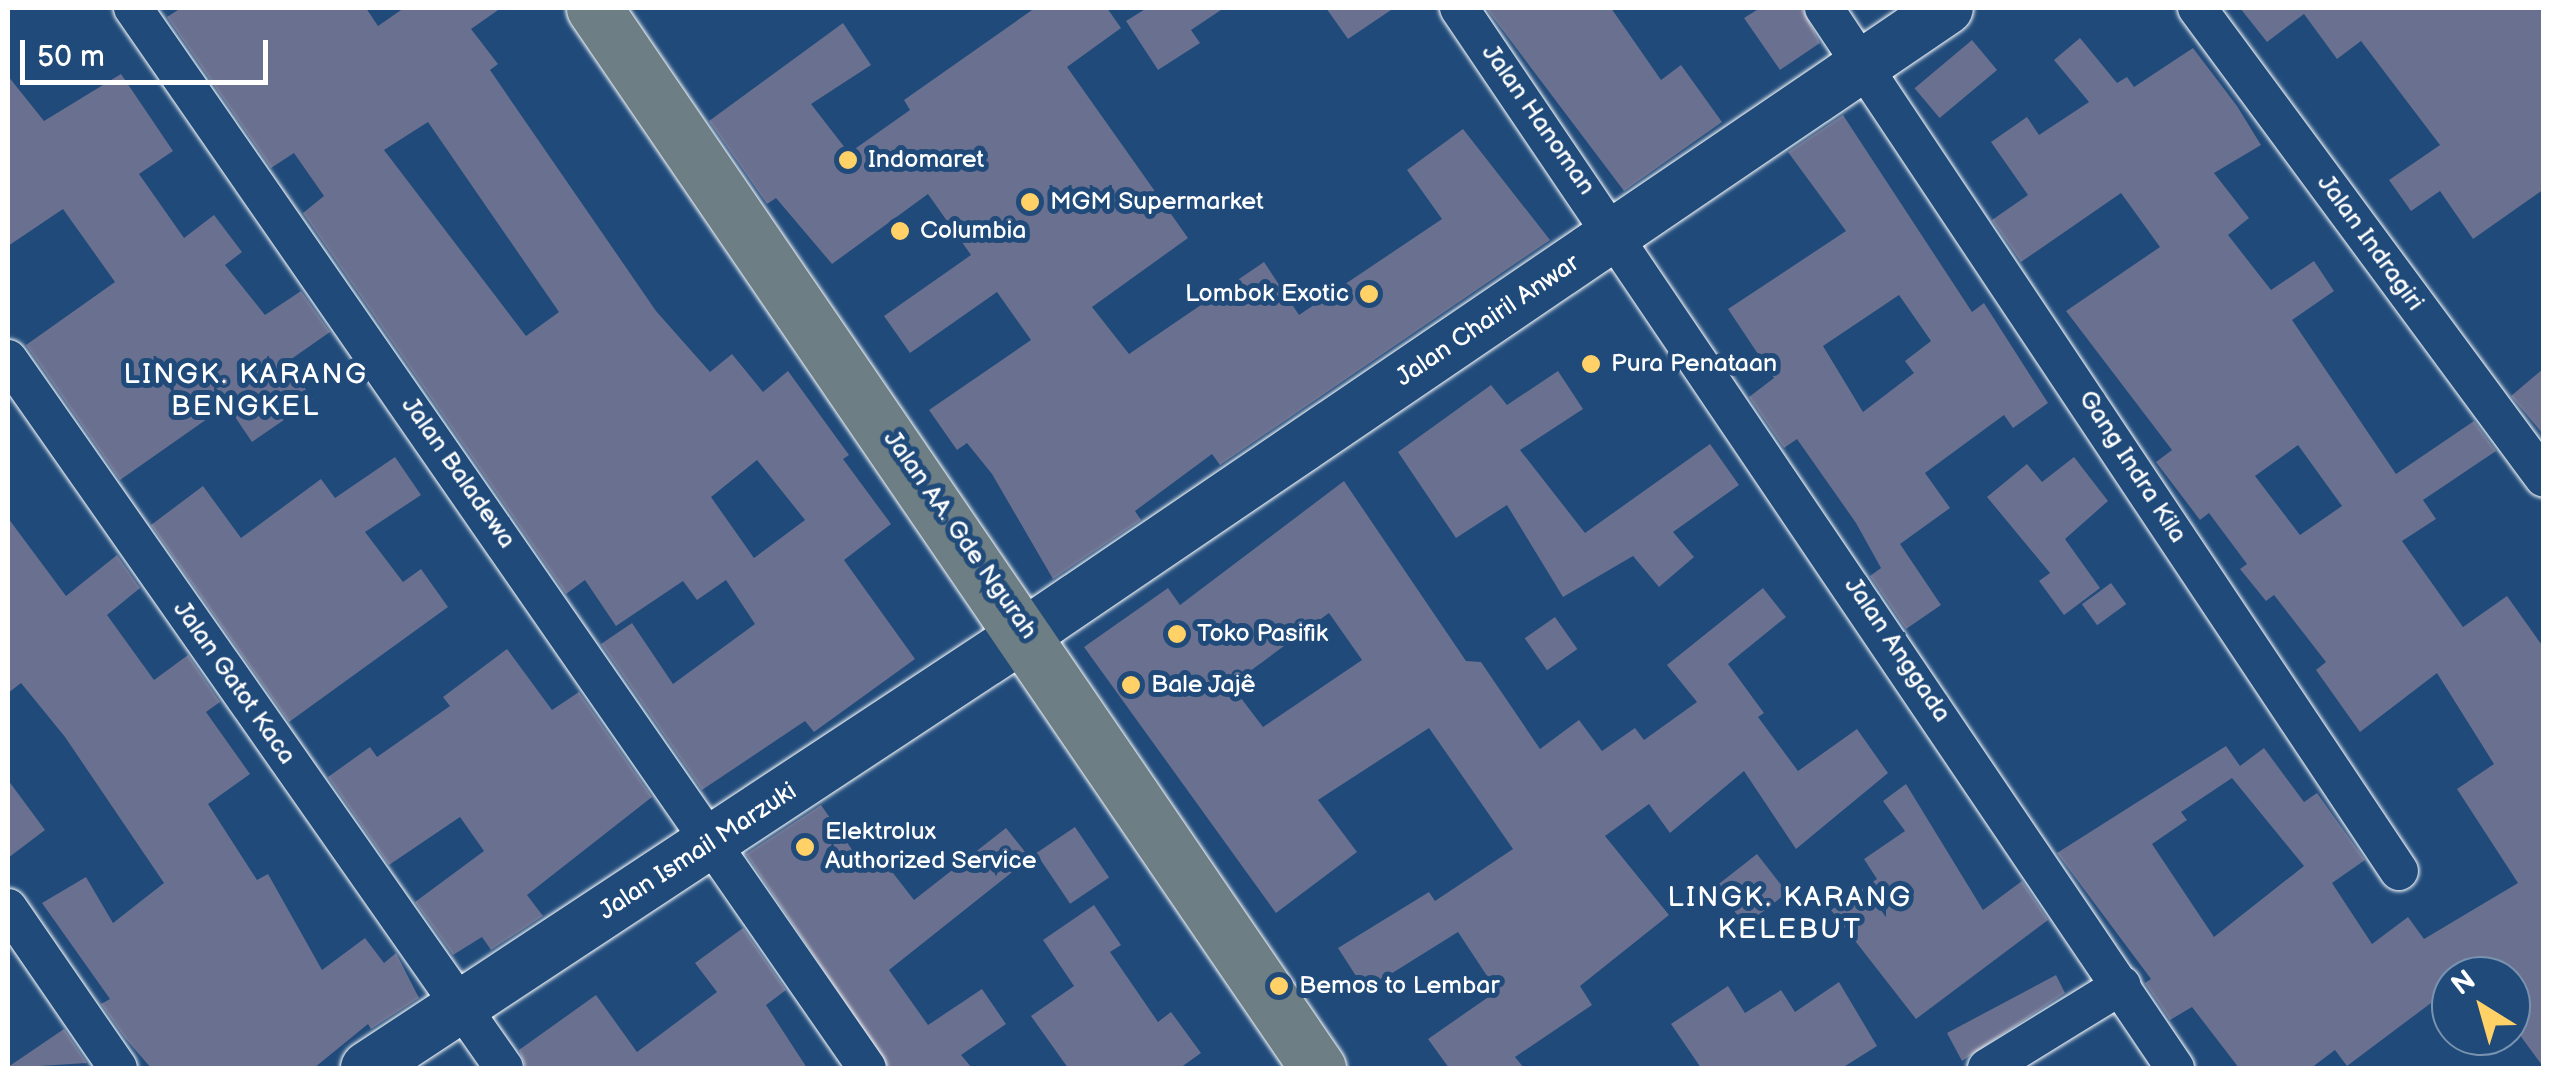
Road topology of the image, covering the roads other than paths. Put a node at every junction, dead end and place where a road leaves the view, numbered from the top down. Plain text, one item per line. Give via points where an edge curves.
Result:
1 (133, 8) edge
2 (594, 8) edge
3 (1459, 8) edge
4 (1824, 8) edge
5 (1947, 8) edge
6 (2197, 8) edge
7 (1865, 63) junction
8 (1616, 233) junction
9 (8, 359) edge
10 (2544, 478) edge
11 (1028, 633) junction
12 (715, 840) junction
13 (2399, 871) dead end
14 (8, 908) edge
15 (2122, 985) junction
16 (461, 1007) junction
17 (118, 1068) edge
18 (366, 1068) edge
19 (504, 1068) edge
20 (866, 1068) edge
21 (1318, 1068) edge
22 (1987, 1068) edge
23 (2175, 1068) edge

1 - 12 street, Jalan Baladewa
2 - 11 main road, Jalan AA. Gde Ngurah
3 - 8 street, Jalan Hanoman
4 - 7 street, Gang Indra Kila
5 - 7 street, Jalan Chairil Anwar
6 - 10 street, Jalan Indragiri
7 - 8 street, Jalan Chairil Anwar
7 - 13 street, Gang Indra Kila
8 - 11 street, Jalan Chairil Anwar
8 - 15 street, Jalan Anggada
9 - 16 street, Jalan Gatot Kaca
11 - 12 street, Jalan Ismail Marzuki
11 - 21 main road, Jalan AA. Gde Ngurah
12 - 16 street, Jalan Ismail Marzuki
12 - 20 street, Jalan Baladewa
14 - 17 street
15 - 22 street
15 - 23 street, Jalan Anggada
16 - 18 street, Jalan Ismail Marzuki
16 - 19 street, Jalan Gatot Kaca

